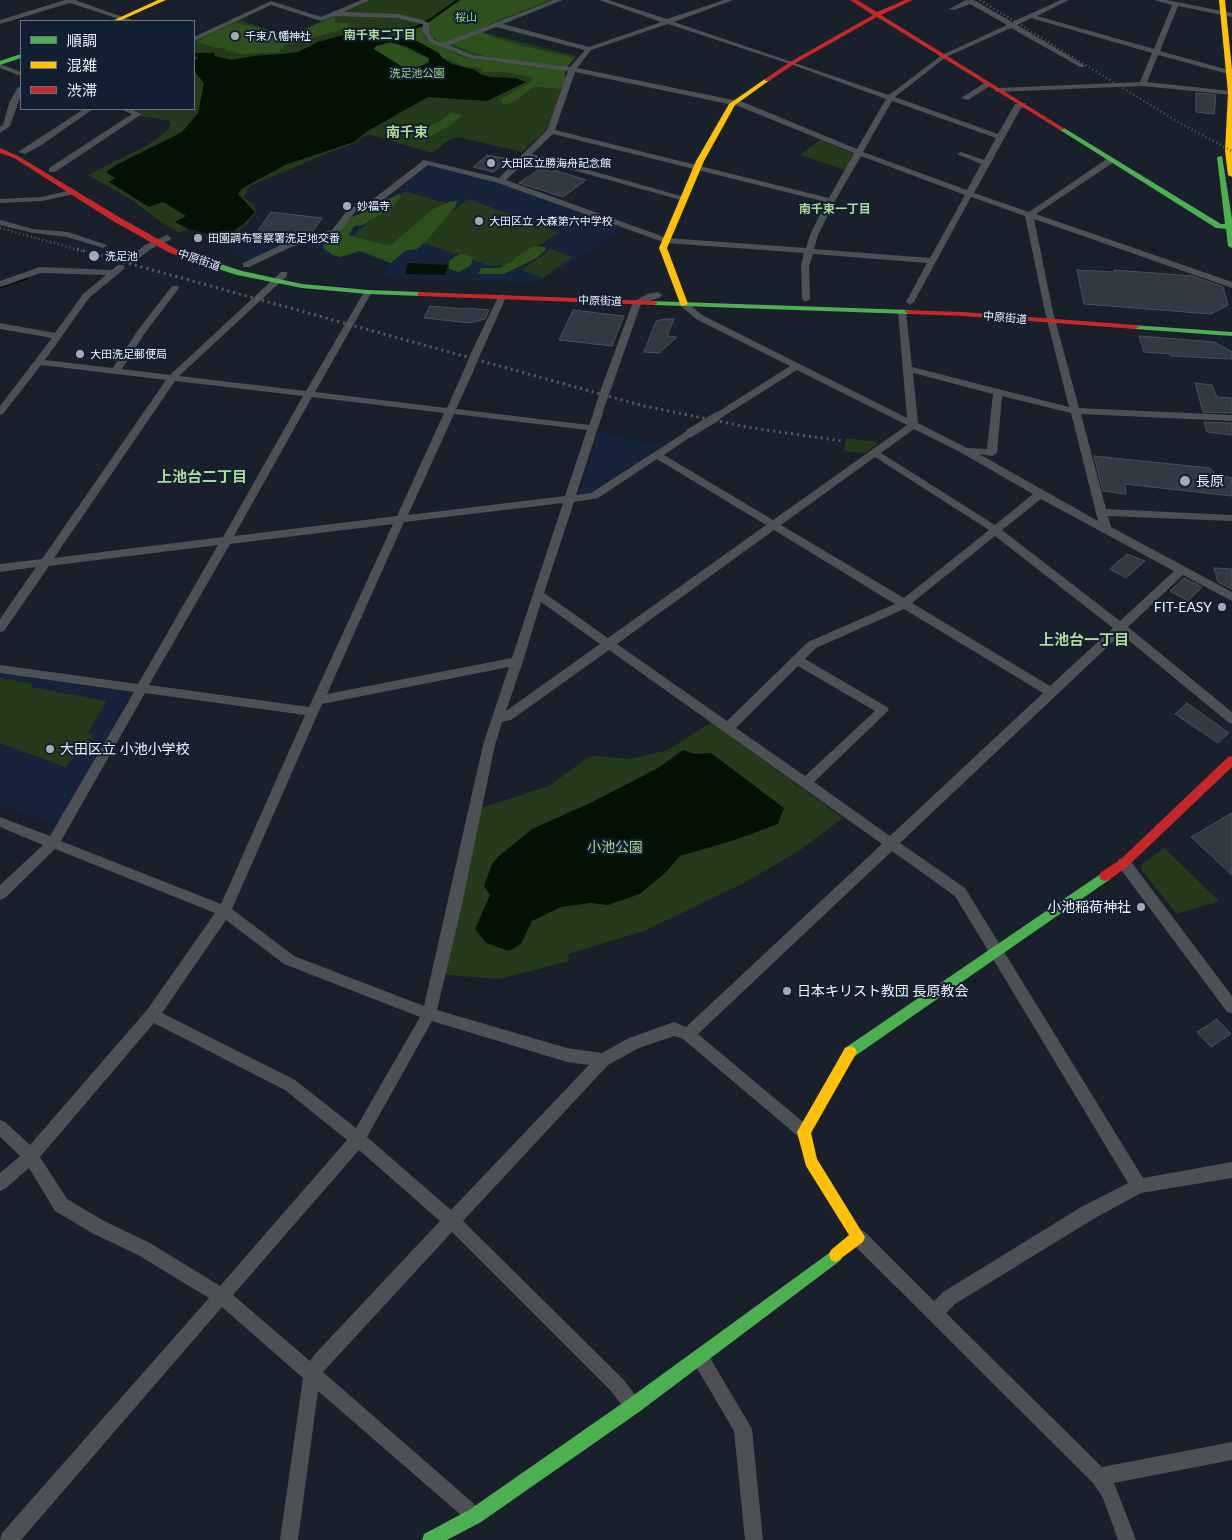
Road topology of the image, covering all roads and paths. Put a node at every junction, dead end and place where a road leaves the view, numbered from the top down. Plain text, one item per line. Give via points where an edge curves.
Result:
1 (70, 0) edge
2 (163, 0) edge
3 (264, 0) edge
4 (367, 0) edge
5 (560, 0) edge
6 (602, 0) edge
7 (712, 0) edge
8 (730, 0) edge
9 (853, 0) edge
10 (910, 0) edge
11 (970, 0) edge
12 (1066, 0) edge
13 (1157, 0) edge
14 (1222, 0) edge
15 (274, 1) edge
16 (720, 3) junction
17 (1176, 4) junction
18 (952, 9) dead end
19 (335, 14) junction
20 (878, 14) junction
21 (1228, 14) edge
22 (1030, 16) junction
23 (123, 20) edge
24 (0, 22) edge
25 (670, 22) junction
26 (497, 25) junction
27 (1011, 25) junction
28 (195, 39) edge
29 (442, 46) junction
30 (589, 49) junction
31 (1155, 52) junction
32 (20, 56) edge
33 (944, 56) junction
34 (792, 63) junction
35 (0, 65) edge
36 (1082, 66) dead end
37 (572, 69) junction
38 (1229, 73) junction
39 (20, 74) edge
40 (1143, 84) junction
41 (994, 87) junction
42 (20, 91) edge
43 (1231, 93) junction
44 (890, 98) junction
45 (966, 98) dead end
46 (735, 102) junction
47 (1023, 105) junction
48 (87, 110) edge
49 (127, 110) edge
50 (1230, 125) junction
51 (0, 131) edge
52 (551, 131) junction
53 (1000, 137) junction
54 (0, 142) edge
55 (0, 150) edge
56 (22, 152) junction
57 (860, 153) junction
58 (961, 154) dead end
59 (526, 155) junction
60 (1111, 160) junction
61 (986, 163) junction
62 (697, 168) junction
63 (52, 170) junction
64 (1232, 175) edge
65 (501, 181) junction
66 (71, 192) junction
67 (970, 194) junction
68 (684, 198) junction
69 (0, 201) edge
70 (831, 201) junction
71 (1029, 215) junction
72 (0, 222) edge
73 (1228, 227) junction
74 (162, 240) junction
75 (666, 240) junction
76 (103, 245) dead end
77 (1232, 246) edge
78 (809, 252) junction
79 (932, 261) junction
80 (246, 265) junction
81 (113, 272) junction
82 (280, 278) junction
83 (0, 284) edge
84 (1232, 285) edge
85 (175, 288) dead end
86 (368, 292) junction
87 (658, 295) junction
88 (502, 297) junction
89 (806, 299) junction
90 (682, 300) junction
91 (638, 302) junction
92 (910, 302) junction
93 (902, 312) junction
94 (1050, 317) junction
95 (1232, 325) edge
96 (0, 326) edge
97 (1232, 334) edge
98 (57, 336) junction
99 (39, 362) junction
100 (795, 367) junction
101 (907, 369) junction
102 (116, 371) junction
103 (172, 378) junction
104 (998, 392) junction
105 (309, 394) junction
106 (450, 411) junction
107 (1074, 411) junction
108 (0, 412) edge
109 (1232, 418) edge
110 (913, 425) junction
111 (593, 428) junction
112 (962, 450) junction
113 (875, 453) junction
114 (657, 455) junction
115 (1040, 494) junction
116 (570, 500) junction
117 (1101, 512) junction
118 (1232, 518) edge
119 (400, 520) junction
120 (774, 526) junction
121 (996, 530) junction
122 (1106, 530) junction
123 (226, 541) junction
124 (44, 563) junction
125 (0, 568) edge
126 (1181, 571) junction
127 (539, 595) junction
128 (1232, 597) edge
129 (904, 604) junction
130 (0, 628) edge
131 (1121, 628) junction
132 (609, 644) junction
133 (797, 660) junction
134 (517, 661) junction
135 (0, 669) edge
136 (142, 688) junction
137 (1052, 693) junction
138 (318, 700) junction
139 (314, 712) junction
140 (497, 719) junction
141 (1232, 719) edge
142 (728, 728) junction
143 (1232, 760) edge
144 (805, 783) junction
145 (0, 822) edge
146 (53, 843) junction
147 (892, 844) junction
148 (1124, 863) junction
149 (0, 894) edge
150 (224, 911) junction
151 (996, 951) junction
152 (1232, 1007) edge
153 (428, 1014) junction
154 (152, 1015) junction
155 (688, 1034) junction
156 (603, 1060) junction
157 (0, 1128) edge
158 (804, 1132) junction
159 (358, 1139) junction
160 (31, 1156) junction
161 (1232, 1170) edge
162 (0, 1183) edge
163 (1139, 1186) junction
164 (452, 1221) junction
165 (858, 1237) junction
166 (223, 1297) junction
167 (934, 1313) junction
168 (700, 1357) junction
169 (312, 1374) junction
170 (633, 1406) junction
171 (1232, 1451) edge
172 (1099, 1477) junction
173 (475, 1516) junction
174 (9, 1540) edge
175 (289, 1540) edge
176 (430, 1540) edge
177 (754, 1540) edge
178 (1127, 1540) edge

1 - 23 street
1 - 24 street
2 - 23 main road
3 - 15 street
4 - 19 street
5 - 26 street
6 - 25 street
7 - 16 street
8 - 16 street
9 - 20 main road
10 - 20 main road
11 - 18 street
11 - 27 street
12 - 22 street
13 - 17 street
14 - 21 main road
15 - 19 street via 321,19
15 - 28 street
16 - 25 street
17 - 21 street
17 - 31 street
19 - 29 street via 398,16 423,22 432,42
20 - 33 main road
20 - 34 main road
21 - 38 main road
22 - 27 street
22 - 31 street
25 - 30 street
25 - 34 street
26 - 29 street
26 - 30 street
27 - 33 street
27 - 36 street
29 - 37 street via 471,57
30 - 37 street
31 - 38 street
31 - 40 street
32 - 35 main road
33 - 41 main road
33 - 44 street
34 - 44 street
34 - 46 main road
35 - 39 street
37 - 46 street
37 - 52 street
38 - 43 main road
40 - 41 street
40 - 43 street
41 - 45 street
41 - 47 main road
42 - 51 street via 12,103 6,126
43 - 50 main road
44 - 53 street
44 - 57 street
46 - 57 street
46 - 62 main road
47 - 53 street via 1018,106
47 - 60 main road
48 - 56 street
49 - 63 street via 138,114
50 - 64 main road via 1228,150
50 - 73 main road via 1223,134 1219,163
52 - 59 street
52 - 62 street
53 - 61 street
54 - 56 main road, 中原街道
55 - 66 main road, 中原街道
56 - 63 main road, 中原街道
57 - 67 street
57 - 70 street
58 - 61 street
59 - 65 street
59 - 68 street
60 - 71 street
60 - 73 main road via 1219,226
61 - 67 street
62 - 68 main road
62 - 70 street
63 - 74 main road, 中原街道
65 - 75 street
65 - 80 street via 427,162 371,205 352,210 335,232 288,245
66 - 69 street via 42,199
66 - 74 main road, 中原街道
67 - 71 street
67 - 79 street
68 - 75 main road
70 - 78 street
71 - 84 street
71 - 94 street
72 - 76 street
73 - 77 main road
74 - 80 main road, 中原街道
74 - 81 street
74 - 82 main road, 中原街道 via 203,262
75 - 78 street
75 - 90 main road via 663,248
78 - 79 street
78 - 89 street via 805,266
79 - 92 street
80 - 82 main road, 中原街道
81 - 83 street via 40,270
81 - 98 street via 86,296
82 - 86 main road, 中原街道 via 329,290
82 - 87 main road, 中原街道 via 356,284
82 - 103 street
85 - 102 street
86 - 88 main road, 中原街道
86 - 105 street
87 - 90 main road, 中原街道
87 - 91 street
88 - 91 main road, 中原街道
88 - 106 street, bridge
89 - 90 main road, 中原街道
89 - 92 main road, 中原街道
90 - 91 main road, 中原街道
90 - 93 main road, 中原街道
90 - 100 street via 694,315
91 - 111 street, bridge
92 - 94 main road, 中原街道
93 - 94 main road, 中原街道
93 - 101 street
94 - 95 main road, 中原街道
94 - 97 main road, 中原街道
94 - 107 street
96 - 98 street
98 - 99 street
99 - 102 street
99 - 108 street
100 - 110 street
100 - 114 street, bridge
101 - 104 street
101 - 110 street
102 - 103 street
103 - 105 street
103 - 124 street
104 - 107 street
104 - 112 street via 992,453
105 - 106 street
105 - 123 street
106 - 111 street
106 - 119 street
107 - 109 street
107 - 117 street
110 - 112 street
110 - 113 street
111 - 116 street
112 - 115 street
113 - 120 street
113 - 121 street
114 - 116 street via 594,496
114 - 120 street
115 - 121 street
115 - 122 street
116 - 119 street
116 - 127 street
117 - 118 street
117 - 122 street
119 - 123 street
119 - 138 street
120 - 129 street
120 - 132 street
121 - 129 street
121 - 131 street
122 - 126 street
123 - 124 street
123 - 136 street
124 - 125 street
124 - 130 street
126 - 128 street
126 - 131 street
127 - 132 street
127 - 134 street
129 - 133 street via 812,645
129 - 137 street
131 - 137 street
131 - 141 street
132 - 140 street via 508,717
132 - 142 street
133 - 142 street
133 - 144 street via 883,710
134 - 138 street
134 - 140 street
135 - 136 street
136 - 139 street
136 - 146 street
137 - 147 street
138 - 139 street
139 - 150 street
140 - 153 street
142 - 144 street
143 - 148 main road
144 - 147 street
145 - 146 street
146 - 149 street
146 - 150 street
147 - 151 street via 960,892
147 - 155 street
148 - 151 main road
148 - 152 street
150 - 153 street via 289,960
150 - 154 street
151 - 158 main road via 852,1051
151 - 163 street
153 - 156 street via 567,1054
153 - 159 street
154 - 159 street via 290,1085
154 - 160 street
155 - 156 street via 674,1029 634,1043
155 - 158 street
156 - 164 street
157 - 160 street
158 - 165 main road via 811,1161
159 - 164 street
159 - 166 street
160 - 162 street
160 - 166 street via 61,1205 144,1249
161 - 163 street
163 - 167 street via 1089,1212 948,1298
164 - 169 street via 321,1360
164 - 170 street via 617,1385
165 - 167 street
165 - 168 main road
166 - 169 street
166 - 174 street
167 - 172 street
168 - 170 main road
168 - 177 street via 743,1429
169 - 173 street
169 - 175 street
170 - 173 main road
171 - 172 street
172 - 178 street via 1110,1493
173 - 176 main road

